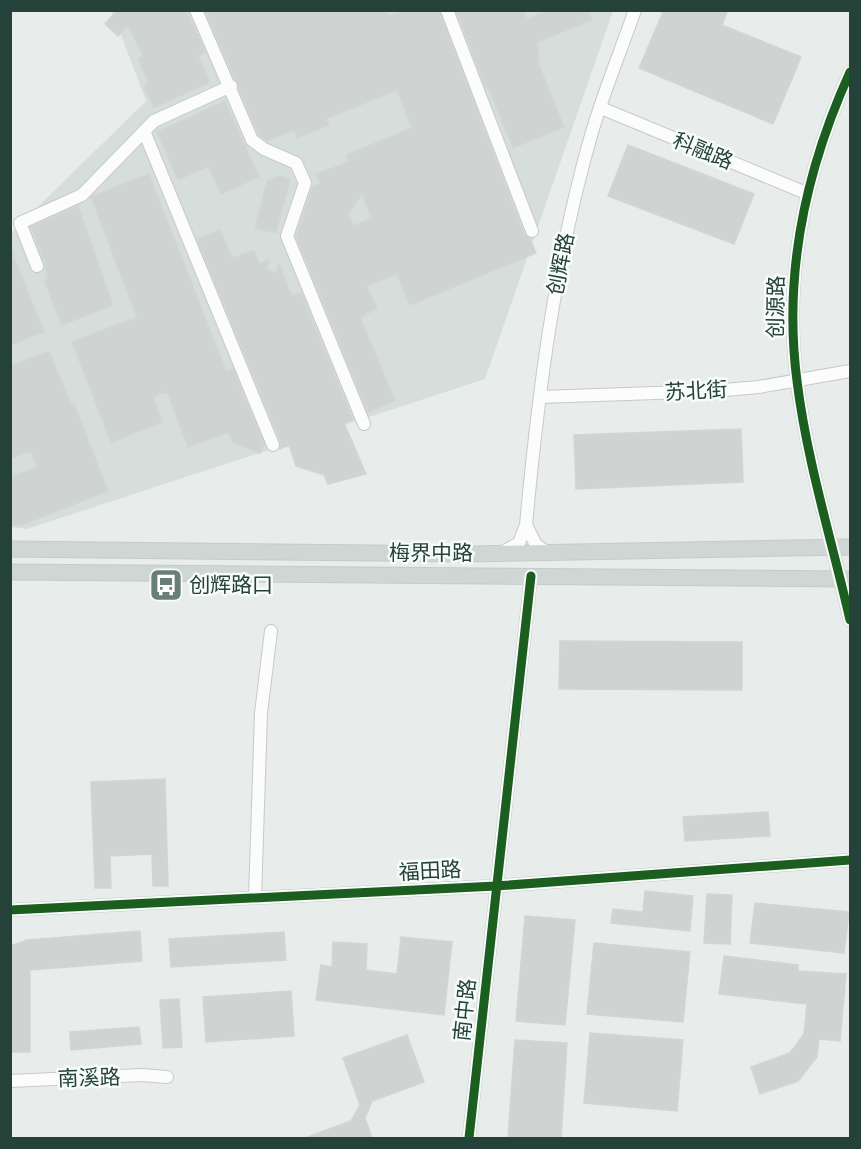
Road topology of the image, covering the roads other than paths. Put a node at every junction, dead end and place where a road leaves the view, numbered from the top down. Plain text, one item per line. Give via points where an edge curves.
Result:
1 (196, 10) edge
2 (447, 10) edge
3 (635, 10) edge
4 (850, 72) edge
5 (231, 86) junction
6 (600, 108) junction
7 (144, 131) junction
8 (806, 193) junction
9 (532, 231) dead end
10 (37, 266) dead end
11 (850, 371) edge
12 (797, 381) junction
13 (540, 397) junction
14 (364, 424) dead end
15 (273, 445) dead end
16 (526, 525) junction
17 (833, 547) junction
18 (850, 547) edge
19 (10, 549) edge
20 (547, 552) junction
21 (501, 553) junction
22 (10, 572) edge
23 (531, 576) junction
24 (846, 579) edge
25 (850, 620) edge
26 (271, 631) dead end
27 (850, 860) edge
28 (496, 886) junction
29 (255, 898) junction
30 (10, 910) edge
31 (167, 1077) dead end
32 (10, 1081) edge
33 (469, 1138) edge

1 - 5 street
2 - 9 street
3 - 6 street, 创辉路
4 - 8 street, 创源路
5 - 7 street via 154,121
5 - 14 street via 252,140 296,163 305,183 287,236
6 - 8 street, 科融路
6 - 13 street, 创辉路 via 559,267
7 - 10 street via 82,195 20,223
7 - 15 street
8 - 12 street, 创源路 via 793,288
11 - 12 street, 苏北街
12 - 13 street, 苏北街 via 713,392
12 - 17 street, 创源路
13 - 16 street, 创辉路
16 - 20 street via 533,541
16 - 21 street via 519,543
17 - 18 main road, 梅界中路
17 - 20 main road, 梅界中路
17 - 24 street, 创源路
19 - 21 main road, 梅界中路
20 - 21 main road, 梅界中路
22 - 23 main road, 梅界中路
23 - 24 main road, 梅界中路
23 - 28 street, 南中路
24 - 25 street
26 - 29 street via 261,713
27 - 28 street, 福田路
28 - 29 street, 福田路
28 - 33 street, 南中路
29 - 30 street, 福田路
31 - 32 street, 南溪路

